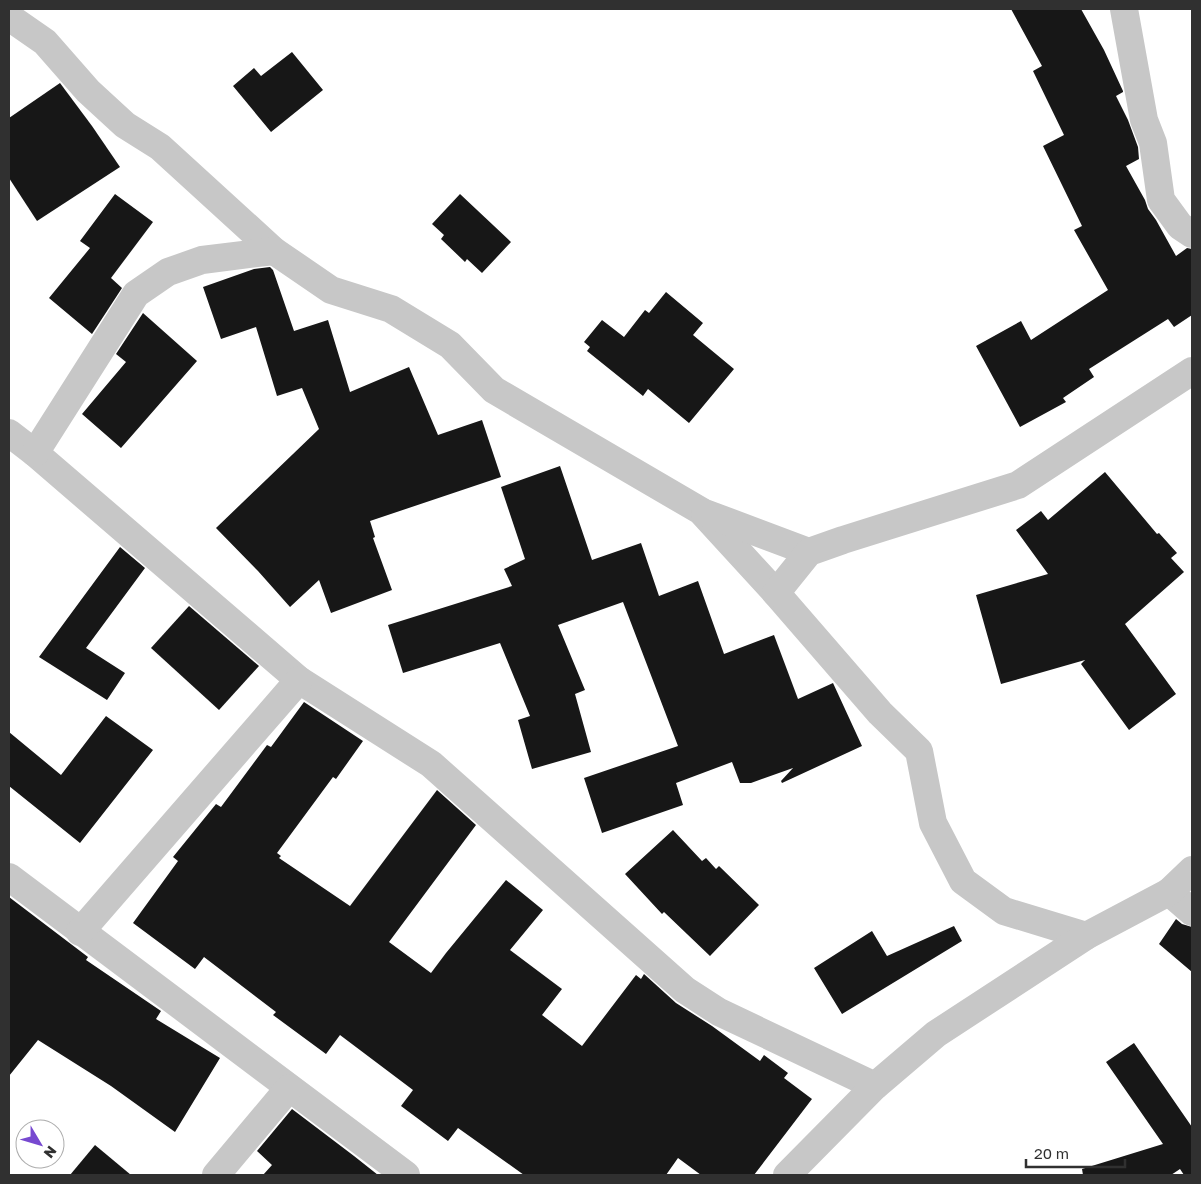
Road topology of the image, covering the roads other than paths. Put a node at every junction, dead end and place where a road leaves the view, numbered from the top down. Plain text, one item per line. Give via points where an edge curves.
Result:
1 (1124, 9) edge
2 (9, 17) edge
3 (1192, 234) edge
4 (274, 251) junction
5 (1192, 371) edge
6 (9, 433) edge
7 (35, 452) junction
8 (700, 511) junction
9 (809, 552) junction
10 (776, 593) junction
11 (299, 680) junction
12 (1192, 870) edge
13 (9, 877) edge
14 (1168, 892) junction
15 (1192, 912) edge
16 (80, 932) junction
17 (1086, 936) junction
18 (875, 1086) junction
19 (289, 1088) junction
20 (216, 1175) edge
21 (406, 1175) edge
22 (787, 1175) edge

1 - 3 street via 1144,120 1153,143 1161,200 1180,226
2 - 4 street via 45,42 103,105 125,125 160,147
4 - 7 street via 202,260 168,272 136,294
4 - 8 street via 331,290 391,309 424,329 450,345 494,390
5 - 9 street via 1018,485
6 - 7 street
7 - 11 street
8 - 9 street
8 - 10 street
9 - 10 street
10 - 17 street via 880,713 919,752 933,823 963,881 1004,911
11 - 16 street
11 - 18 street via 431,764 685,990 719,1012
12 - 14 street
13 - 16 street
14 - 15 street
14 - 17 street
16 - 19 street
17 - 18 street via 936,1034
18 - 22 street
19 - 20 street
19 - 21 street

